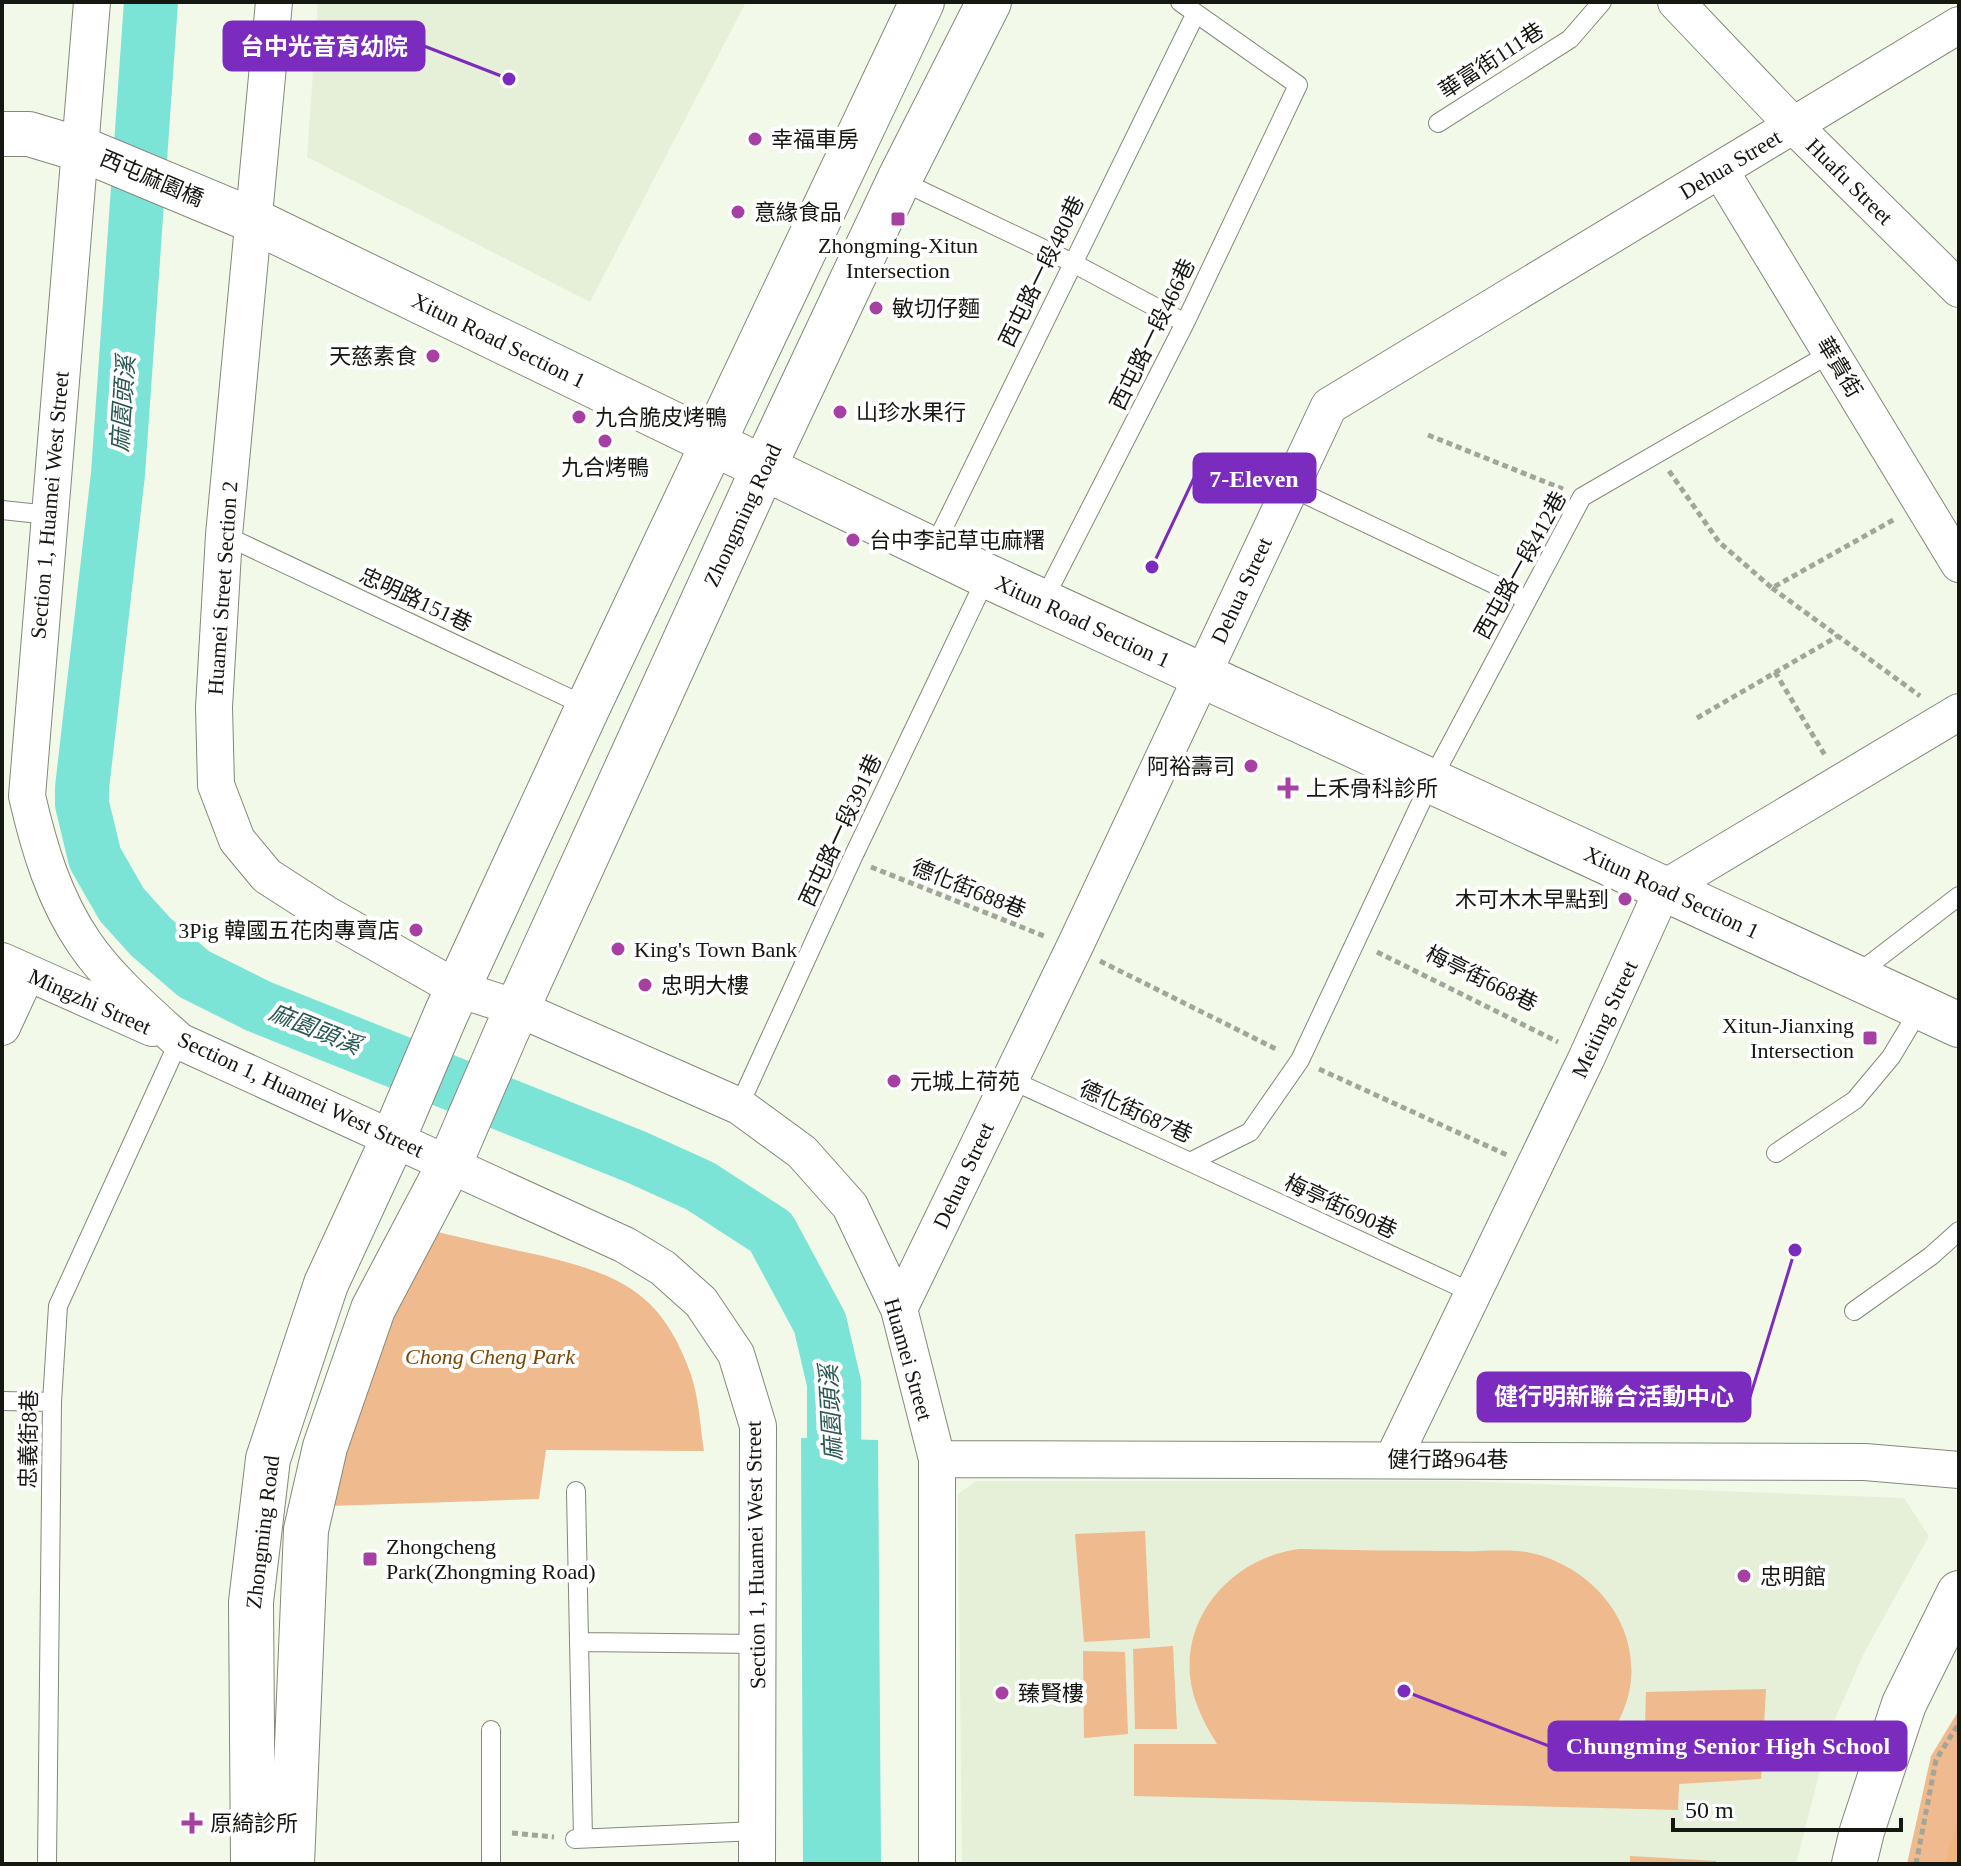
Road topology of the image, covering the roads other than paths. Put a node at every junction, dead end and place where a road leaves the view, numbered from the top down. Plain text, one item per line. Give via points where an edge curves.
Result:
1 (92, 2) edge
2 (274, 2) edge
3 (922, 2) edge
4 (989, 2) edge
5 (1180, 2) edge
6 (1602, 2) edge
7 (1676, 2) edge
8 (1195, 15) junction
9 (1959, 25) edge
10 (1438, 123) dead end
11 (1793, 125) junction
12 (2, 134) edge
13 (84, 150) junction
14 (1720, 170) junction
15 (899, 180) junction
16 (233, 212) junction
17 (1071, 262) junction
18 (1959, 289) edge
19 (1185, 323) junction
20 (1831, 353) junction
21 (714, 444) junction
22 (763, 469) junction
23 (1290, 487) junction
24 (2, 510) edge
25 (49, 515) junction
26 (224, 535) junction
27 (933, 549) junction
28 (1959, 564) edge
29 (987, 576) junction
30 (1527, 600) junction
31 (1042, 602) junction
32 (1201, 675) junction
33 (588, 707) junction
34 (1954, 715) edge
35 (1431, 781) junction
36 (1663, 889) junction
37 (1959, 896) edge
38 (14, 967) edge
39 (1853, 976) junction
40 (452, 1002) junction
41 (1940, 1016) edge
42 (511, 1021) junction
43 (2, 1027) edge
44 (179, 1041) junction
45 (1009, 1079) junction
46 (739, 1106) junction
47 (395, 1134) junction
48 (1776, 1153) dead end
49 (452, 1158) junction
50 (1190, 1162) junction
51 (1959, 1231) edge
52 (1473, 1293) junction
53 (899, 1309) junction
54 (1854, 1311) dead end
55 (2, 1401) edge
56 (52, 1402) junction
57 (937, 1459) junction
58 (1393, 1459) junction
59 (1959, 1470) edge
60 (576, 1491) dead end
61 (1959, 1593) edge
62 (581, 1642) junction
63 (757, 1644) junction
64 (491, 1730) dead end
65 (757, 1848) edge
66 (47, 1864) edge
67 (253, 1864) edge
68 (292, 1864) edge
69 (491, 1864) edge
70 (937, 1864) edge
71 (1854, 1864) edge

1 - 13 street, Section 1, Huamei West Street
2 - 16 street, Huamei Street Section 2
3 - 21 main road
4 - 15 main road, Zhongming Road
5 - 8 lane
6 - 10 lane, 華富街111巷 via 1570,39
7 - 11 street, Huafu Street
8 - 17 lane, 西屯路一段480巷
8 - 19 lane, 西屯路一段466巷 via 1298,85
9 - 11 street, Dehua Street
11 - 14 street, Dehua Street
11 - 18 street, Huafu Street
12 - 13 main road, 西屯麻園橋 via 29,134
13 - 16 main road, 西屯麻園橋
13 - 25 street, Section 1, Huamei West Street
14 - 20 street, 華貴街
14 - 23 street, Dehua Street via 1329,406
15 - 17 lane
15 - 22 main road, Zhongming Road
16 - 21 main road, Xitun Road Section 1
16 - 26 street, Huamei Street Section 2
17 - 19 lane
17 - 27 lane, 西屯路一段480巷
19 - 31 lane, 西屯路一段466巷
20 - 28 street, 華貴街
20 - 30 lane, 西屯路一段412巷 via 1582,497
21 - 22 main road, Xitun Road Section 1
21 - 33 main road
22 - 27 main road, Xitun Road Section 1
22 - 42 main road, Zhongming Road
23 - 30 lane
23 - 32 street, Dehua Street
24 - 25 lane
25 - 44 street, Section 1, Huamei West Street via 27,796 40,851 85,944
26 - 33 lane, 忠明路151巷
26 - 40 street, Huamei Street Section 2 via 214,707 216,785 237,840 267,876
27 - 29 main road, Xitun Road Section 1
29 - 31 main road, Xitun Road Section 1
29 - 46 lane, 西屯路一段391巷
30 - 35 lane, 西屯路一段412巷
31 - 32 main road, Xitun Road Section 1
32 - 35 main road, Xitun Road Section 1
32 - 45 street, Dehua Street
33 - 40 main road
34 - 36 street
35 - 36 main road, Xitun Road Section 1
35 - 50 lane, 德化街687巷 via 1300,1060 1250,1132
36 - 39 main road, Xitun Road Section 1
36 - 52 street, Meiting Street
37 - 39 lane
38 - 43 street
38 - 44 street, Mingzhi Street
39 - 41 main road, Xitun Road Section 1
40 - 42 street, Huamei Street Section 2
40 - 47 main road, Zhongming Road
41 - 48 lane via 1891,1057 1855,1100
42 - 46 street, Huamei Street
42 - 49 main road, Zhongming Road
44 - 47 street, Section 1, Huamei West Street
44 - 56 lane, 忠義街8巷 via 58,1306
45 - 50 lane, 德化街687巷
45 - 53 street, Dehua Street
46 - 53 street, Huamei Street via 802,1152 850,1206
47 - 49 street, Section 1, Huamei West Street
47 - 67 main road, Zhongming Road via 326,1284 268,1459 251,1602
49 - 63 street, Section 1, Huamei West Street via 663,1268 701,1302 736,1354 758,1426
49 - 68 main road, Zhongming Road via 373,1309 325,1447 306,1530
50 - 52 lane, 梅亭街690巷
51 - 54 lane
52 - 58 street, Meiting Street
53 - 57 street, Huamei Street
55 - 56 lane
56 - 66 lane, 忠義街8巷
57 - 58 street, 健行路964巷
57 - 70 street, Huamei Street
58 - 59 street, 健行路964巷 via 1865,1462
60 - 62 lane
61 - 71 main road via 1904,1704
62 - 63 lane
62 - 65 lane via 579,1839
63 - 65 street, Section 1, Huamei West Street
64 - 69 lane

